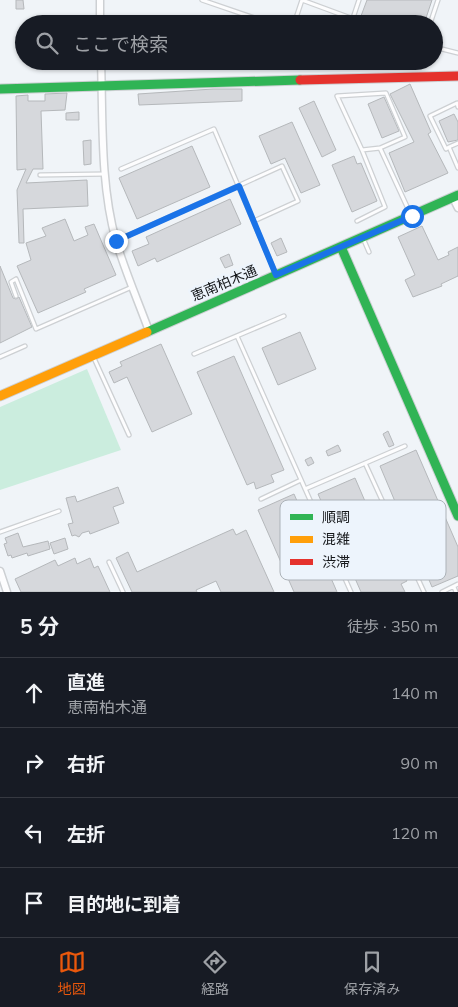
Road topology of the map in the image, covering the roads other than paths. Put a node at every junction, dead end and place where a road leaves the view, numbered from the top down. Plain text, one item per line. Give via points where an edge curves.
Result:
1 (100, 0) edge
2 (202, 0) edge
3 (302, 0) edge
4 (359, 0) edge
5 (438, 0) edge
6 (100, 15) edge
7 (246, 15) edge
8 (297, 15) edge
9 (342, 15) edge
10 (354, 15) edge
11 (433, 15) edge
12 (443, 49) edge
13 (458, 53) edge
14 (102, 70) edge
15 (458, 76) edge
16 (102, 86) junction
17 (0, 89) edge
18 (458, 106) edge
19 (458, 143) edge
20 (380, 148) junction
21 (449, 148) junction
22 (362, 150) junction
23 (458, 168) edge
24 (121, 169) dead end
25 (106, 174) junction
26 (40, 175) dead end
27 (239, 186) junction
28 (456, 196) edge
29 (458, 208) edge
30 (412, 216) junction
31 (357, 220) dead end
32 (254, 221) junction
33 (363, 238) junction
34 (116, 241) junction
35 (341, 247) junction
36 (369, 252) dead end
37 (276, 275) junction
38 (133, 287) junction
39 (16, 296) dead end
40 (284, 316) dead end
41 (149, 331) junction
42 (237, 336) junction
43 (25, 346) dead end
44 (194, 354) dead end
45 (93, 355) junction
46 (0, 357) edge
47 (0, 396) edge
48 (128, 435) dead end
49 (405, 446) dead end
50 (364, 463) junction
51 (301, 480) junction
52 (305, 489) junction
53 (261, 499) dead end
54 (310, 500) edge
55 (381, 500) edge
56 (60, 511) dead end
57 (458, 516) edge
58 (0, 532) edge
59 (109, 562) dead end
60 (0, 571) edge
61 (346, 580) edge
62 (418, 580) edge
63 (458, 584) edge
64 (454, 586) junction
65 (7, 592) edge
66 (123, 592) edge
67 (351, 592) edge
68 (424, 592) edge
69 (442, 592) edge
70 (456, 592) edge

1 - 6 street
2 - 7 lane
3 - 8 lane
3 - 9 lane
4 - 10 lane
5 - 11 lane
12 - 13 lane
14 - 16 street
15 - 16 street
16 - 17 street
16 - 25 street
18 - 21 lane via 430,116 446,149
19 - 21 lane
20 - 22 lane
20 - 22 lane via 405,136 386,93 337,96
20 - 30 lane
21 - 23 lane
22 - 31 lane via 385,207
24 - 27 lane via 214,129
25 - 26 lane
25 - 34 street
27 - 32 lane
27 - 32 lane via 282,166 298,201
27 - 34 lane
28 - 29 street
28 - 30 street, 恵南柏木通
30 - 33 street, 恵南柏木通
32 - 37 lane
33 - 35 street, 恵南柏木通
33 - 36 lane
34 - 38 street
35 - 37 street, 恵南柏木通
35 - 57 street
37 - 41 street, 恵南柏木通
38 - 39 lane via 36,329 16,279 11,282
38 - 41 street
40 - 42 lane
41 - 45 street, 恵南柏木通
42 - 44 lane
42 - 51 lane
43 - 46 lane
45 - 47 street, 恵南柏木通
45 - 48 lane
49 - 50 lane
50 - 52 lane
50 - 55 lane
51 - 52 lane
51 - 53 lane
52 - 54 lane
56 - 58 lane
59 - 66 lane
60 - 65 street
61 - 67 lane
62 - 68 lane
63 - 64 lane
64 - 69 lane
64 - 70 lane

